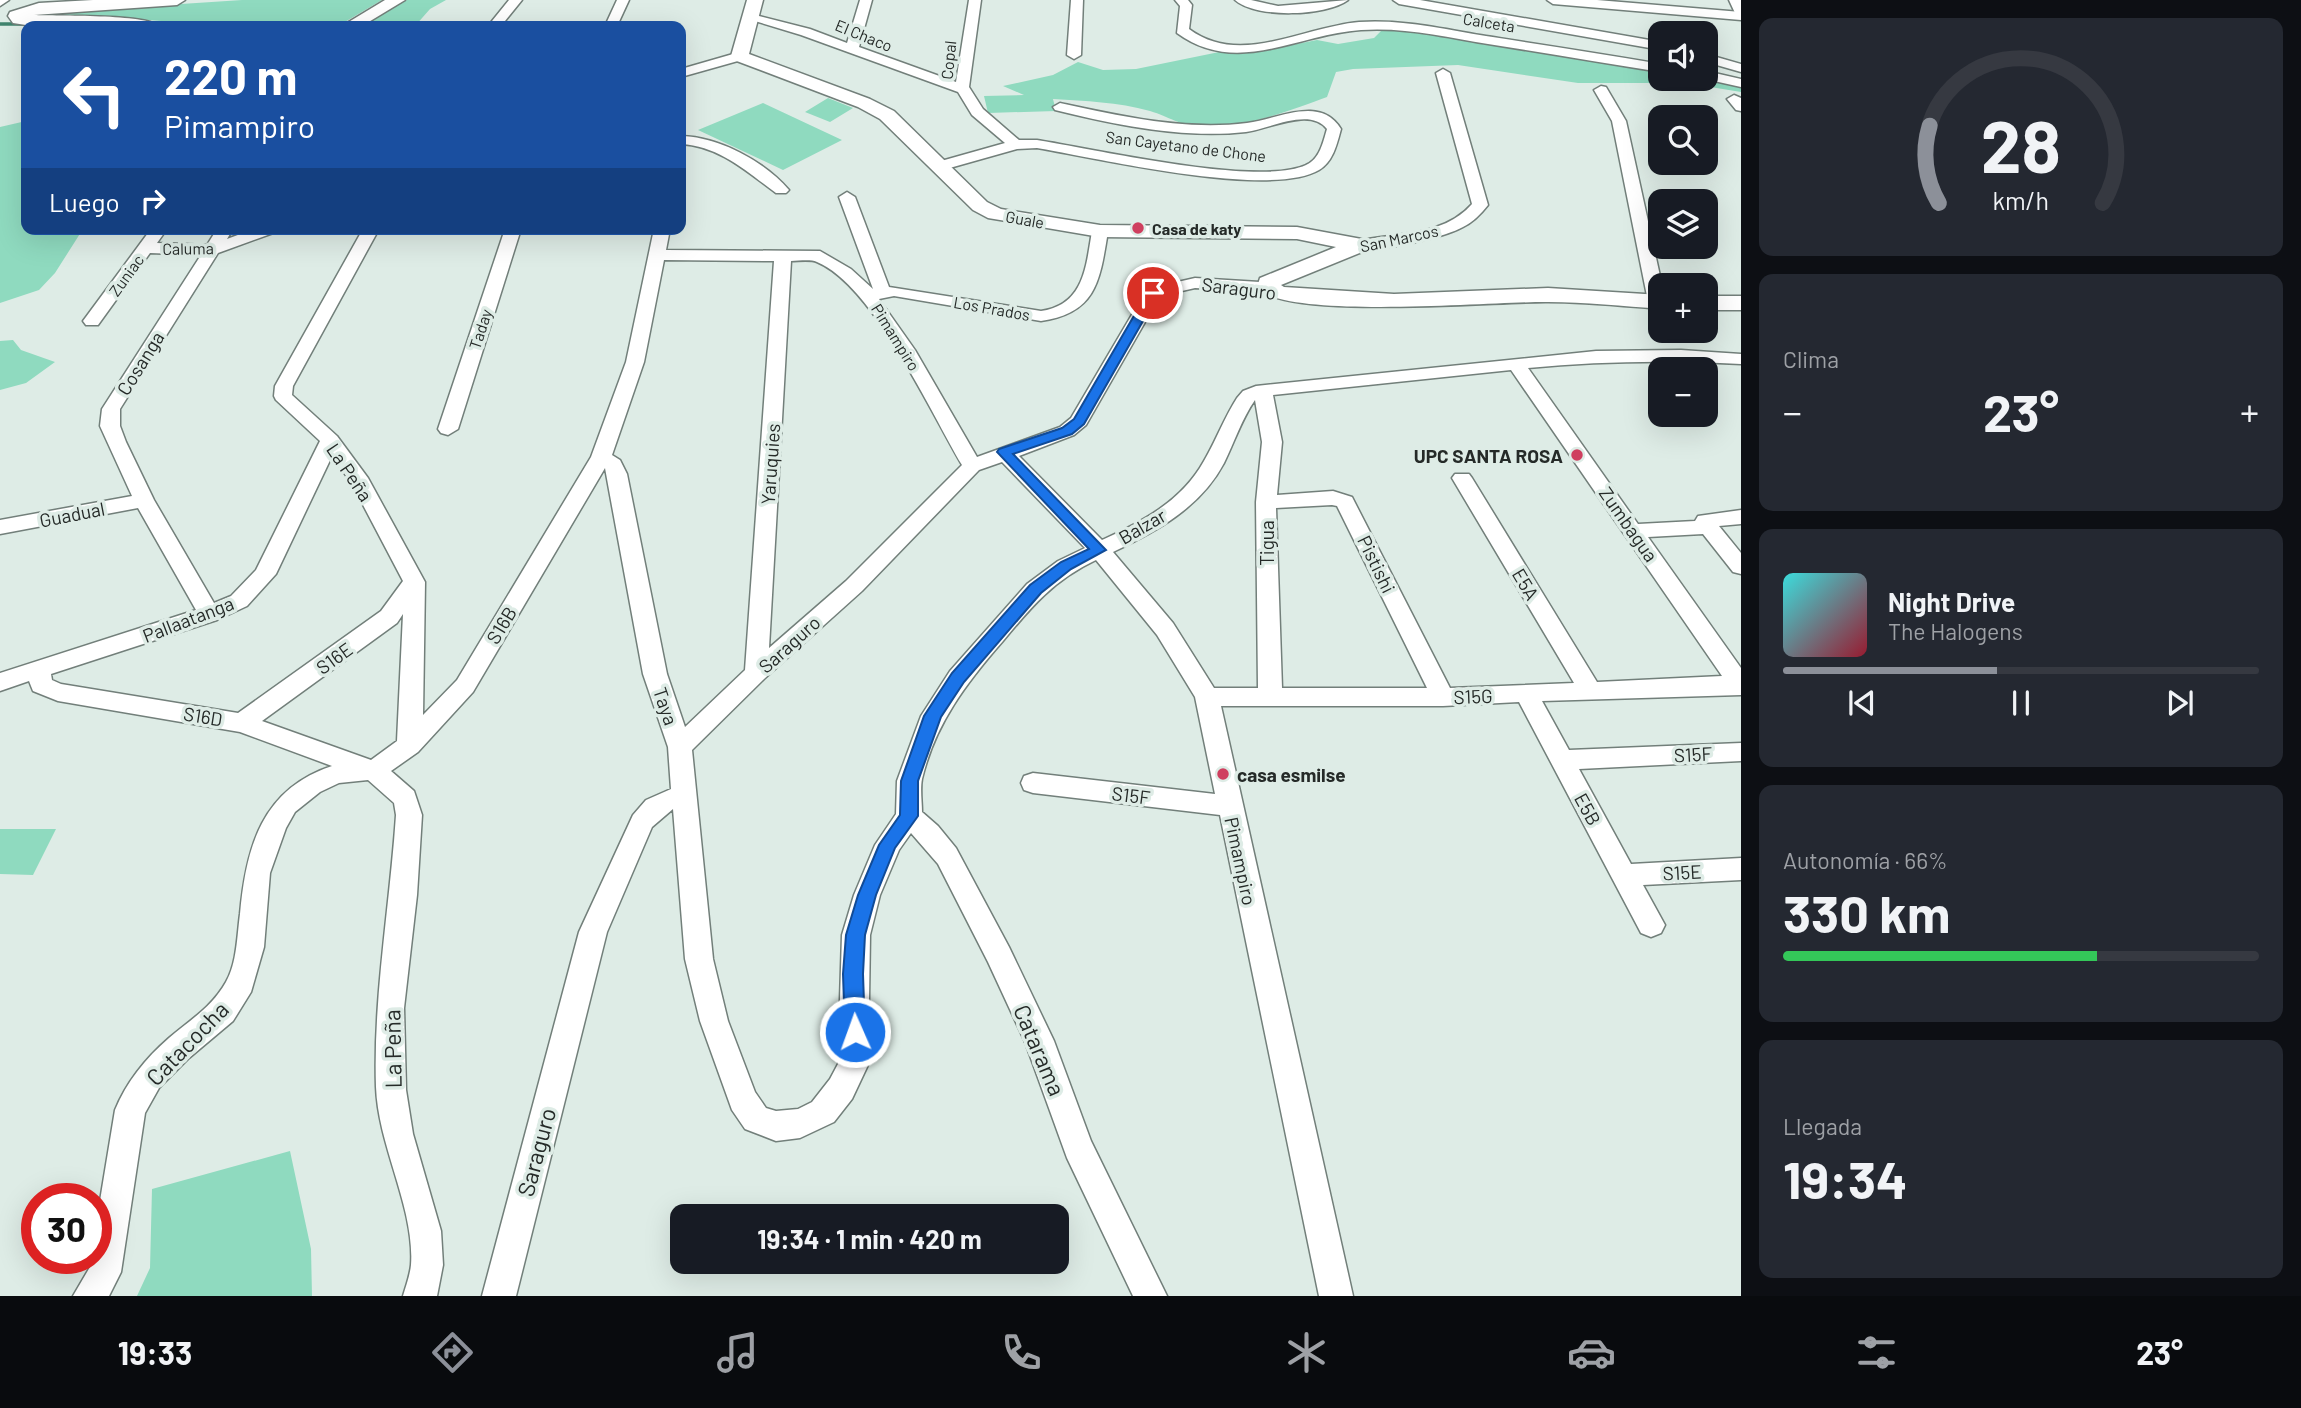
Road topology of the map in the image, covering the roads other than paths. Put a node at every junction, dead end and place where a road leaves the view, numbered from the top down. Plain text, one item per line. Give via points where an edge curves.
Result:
1 (177, 0) edge
2 (397, 0) edge
3 (516, 0) edge
4 (623, 0) edge
5 (755, 0) edge
6 (866, 0) edge
7 (975, 0) edge
8 (1077, 0) edge
9 (1181, 0) edge
10 (1241, 0) edge
11 (1342, 0) edge
12 (1399, 0) edge
13 (1558, 0) edge
14 (1737, 0) edge
15 (1741, 10) edge
16 (1741, 16) edge
17 (751, 18) junction
18 (72, 21) edge
19 (359, 21) edge
20 (498, 21) edge
21 (613, 21) edge
22 (1648, 44) edge
23 (852, 50) junction
24 (1074, 55) dead end
25 (740, 56) junction
26 (1718, 61) edge
27 (1648, 66) edge
28 (1741, 68) edge
29 (686, 72) edge
30 (1443, 73) dead end
31 (1718, 78) edge
32 (1741, 83) edge
33 (963, 89) junction
34 (1601, 90) dead end
35 (1060, 107) dead end
36 (686, 140) edge
37 (1016, 145) junction
38 (939, 166) junction
39 (781, 190) dead end
40 (847, 197) dead end
41 (1100, 231) junction
42 (155, 235) edge
43 (221, 235) edge
44 (253, 235) edge
45 (368, 235) edge
46 (511, 235) edge
47 (661, 235) edge
48 (1359, 245) junction
49 (145, 248) junction
50 (211, 250) junction
51 (657, 255) junction
52 (783, 255) junction
53 (1653, 273) edge
54 (1268, 287) junction
55 (875, 293) junction
56 (1648, 300) edge
57 (1718, 303) edge
58 (1741, 303) edge
59 (92, 321) dead end
60 (1741, 359) edge
61 (1516, 363) junction
62 (1263, 390) junction
63 (448, 429) dead end
64 (330, 440) junction
65 (1004, 452) junction
66 (601, 457) junction
67 (972, 466) junction
68 (1462, 478) dead end
69 (144, 500) junction
70 (1266, 502) junction
71 (1741, 517) edge
72 (0, 527) edge
73 (1708, 527) junction
74 (1634, 531) junction
75 (1099, 550) junction
76 (1741, 567) edge
77 (414, 582) junction
78 (209, 614) junction
79 (39, 670) junction
80 (756, 673) junction
81 (0, 682) edge
82 (1740, 685) edge
83 (1590, 690) junction
84 (1526, 694) junction
85 (1208, 697) junction
86 (1270, 697) junction
87 (1443, 697) junction
88 (242, 723) junction
89 (409, 745) junction
90 (680, 747) junction
91 (1741, 752) edge
92 (1561, 760) junction
93 (374, 771) junction
94 (1033, 783) dead end
95 (685, 795) junction
96 (1229, 806) junction
97 (909, 816) junction
98 (1741, 869) edge
99 (1624, 875) junction
100 (1651, 925) dead end
101 (90, 1296) edge
102 (419, 1296) edge
103 (499, 1296) edge
104 (1150, 1296) edge
105 (1336, 1296) edge

1 - 18 street via 39,8 16,16
2 - 19 street
3 - 20 street
4 - 21 street
5 - 17 street
6 - 23 street
7 - 33 street, Copal via 961,75
8 - 24 street
9 - 27 street, Calceta via 1186,5 1182,30 1229,50 1271,46 1363,25 1403,26
10 - 11 street via 1276,11
12 - 22 street
13 - 16 street
14 - 15 street
17 - 23 street, El Chaco via 830,39
17 - 25 street
23 - 33 street, El Chaco
25 - 29 street
25 - 38 street, Guale via 875,108
26 - 28 street
30 - 48 street, San Marcos via 1480,205 1474,215 1443,230
31 - 32 street
33 - 37 street, Copal via 977,111
34 - 53 street via 1619,121
35 - 37 street, San Cayetano de Chone via 1186,130 1229,130 1309,114 1330,121 1334,129 1323,159 1312,169 1271,174
36 - 39 street via 724,148
37 - 38 street, San Cayetano de Chone
38 - 41 street, Guale via 995,214
40 - 55 street
41 - 48 street, Guale via 1297,233
41 - 55 street, Los Prados via 1087,290 1066,312 1055,316 894,291
42 - 49 street, Zuniac
43 - 50 street, Cosanga
44 - 50 street, Caluma
45 - 64 street, La Peña via 284,386 283,396 289,405
46 - 63 street, Taday
47 - 51 street
48 - 54 street, San Marcos via 1268,283
49 - 50 street, Caluma
49 - 59 street, Zuniac
50 - 69 street, Cosanga via 111,409 110,426
51 - 52 street, Pimampiro
51 - 66 street via 635,362
52 - 55 street, Pimampiro via 820,256
52 - 80 street, Yaruquies
54 - 56 street, Saraguro via 1279,293 1314,297 1394,301 1548,295
54 - 65 street, Saraguro via 1188,283 1153,293 1079,421 1067,431
55 - 67 street, Pimampiro
57 - 58 street
60 - 61 street via 1596,356
61 - 62 street
61 - 74 street, Zumbagua
62 - 70 street, Tigua via 1272,442
62 - 75 street, Balzar via 1244,402 1212,466 1189,497 1150,526
64 - 77 street, La Peña via 361,484
64 - 78 street, Pallaatanga via 265,574 239,601
65 - 67 street, Saraguro
65 - 75 street, Pimampiro
66 - 89 street, S16B via 466,686
66 - 90 street, Taya via 613,464 617,474 655,674
67 - 80 street, Saraguro via 854,586
68 - 83 street, E5A
69 - 72 street, Guadual
69 - 78 street, Cosanga
70 - 86 street, Tigua
70 - 87 street, Pistishi via 1333,498 1345,502
71 - 73 street via 1711,519 1705,521
73 - 74 street
73 - 76 street
74 - 82 street, Zumbagua
75 - 85 street, Pimampiro via 1157,615
75 - 97 street, Balzar via 1066,565 1035,589 958,677 933,716 919,752 909,781
77 - 88 street, S16E via 389,617
77 - 89 street, La Peña
78 - 79 street, Pallaatanga
79 - 81 street, Pallaatanga
79 - 88 street, S16D via 41,685 58,692
80 - 90 street, Saraguro
82 - 83 street, S15G
83 - 84 street, S15G
84 - 87 street, S15G
84 - 92 street, E5B
85 - 86 street, S15G
85 - 96 street, Pimampiro
86 - 87 street, S15G
88 - 93 street, S16D
89 - 93 street, S16B
90 - 95 street, Taya
91 - 92 street, S15F
92 - 99 street, E5B
93 - 101 street, Catacocha via 336,774 311,785 286,805 274,826 257,873 250,947 241,983 223,1012 149,1078 130,1110 105,1272
93 - 102 street, La Peña via 405,798 410,815 390,1008 391,1090 398,1135 425,1231 427,1265
94 - 96 street, S15F
95 - 97 street, Taya via 699,960 714,1021 743,1100 756,1119 776,1126 823,1112 853,1065 856,935 888,845
95 - 103 street, Saraguro via 666,799 646,815 593,932
96 - 105 street, Pimampiro
97 - 104 street, Catarama via 947,856 999,956 1039,1041 1078,1147
98 - 99 street, S15E
99 - 100 street, E5B

